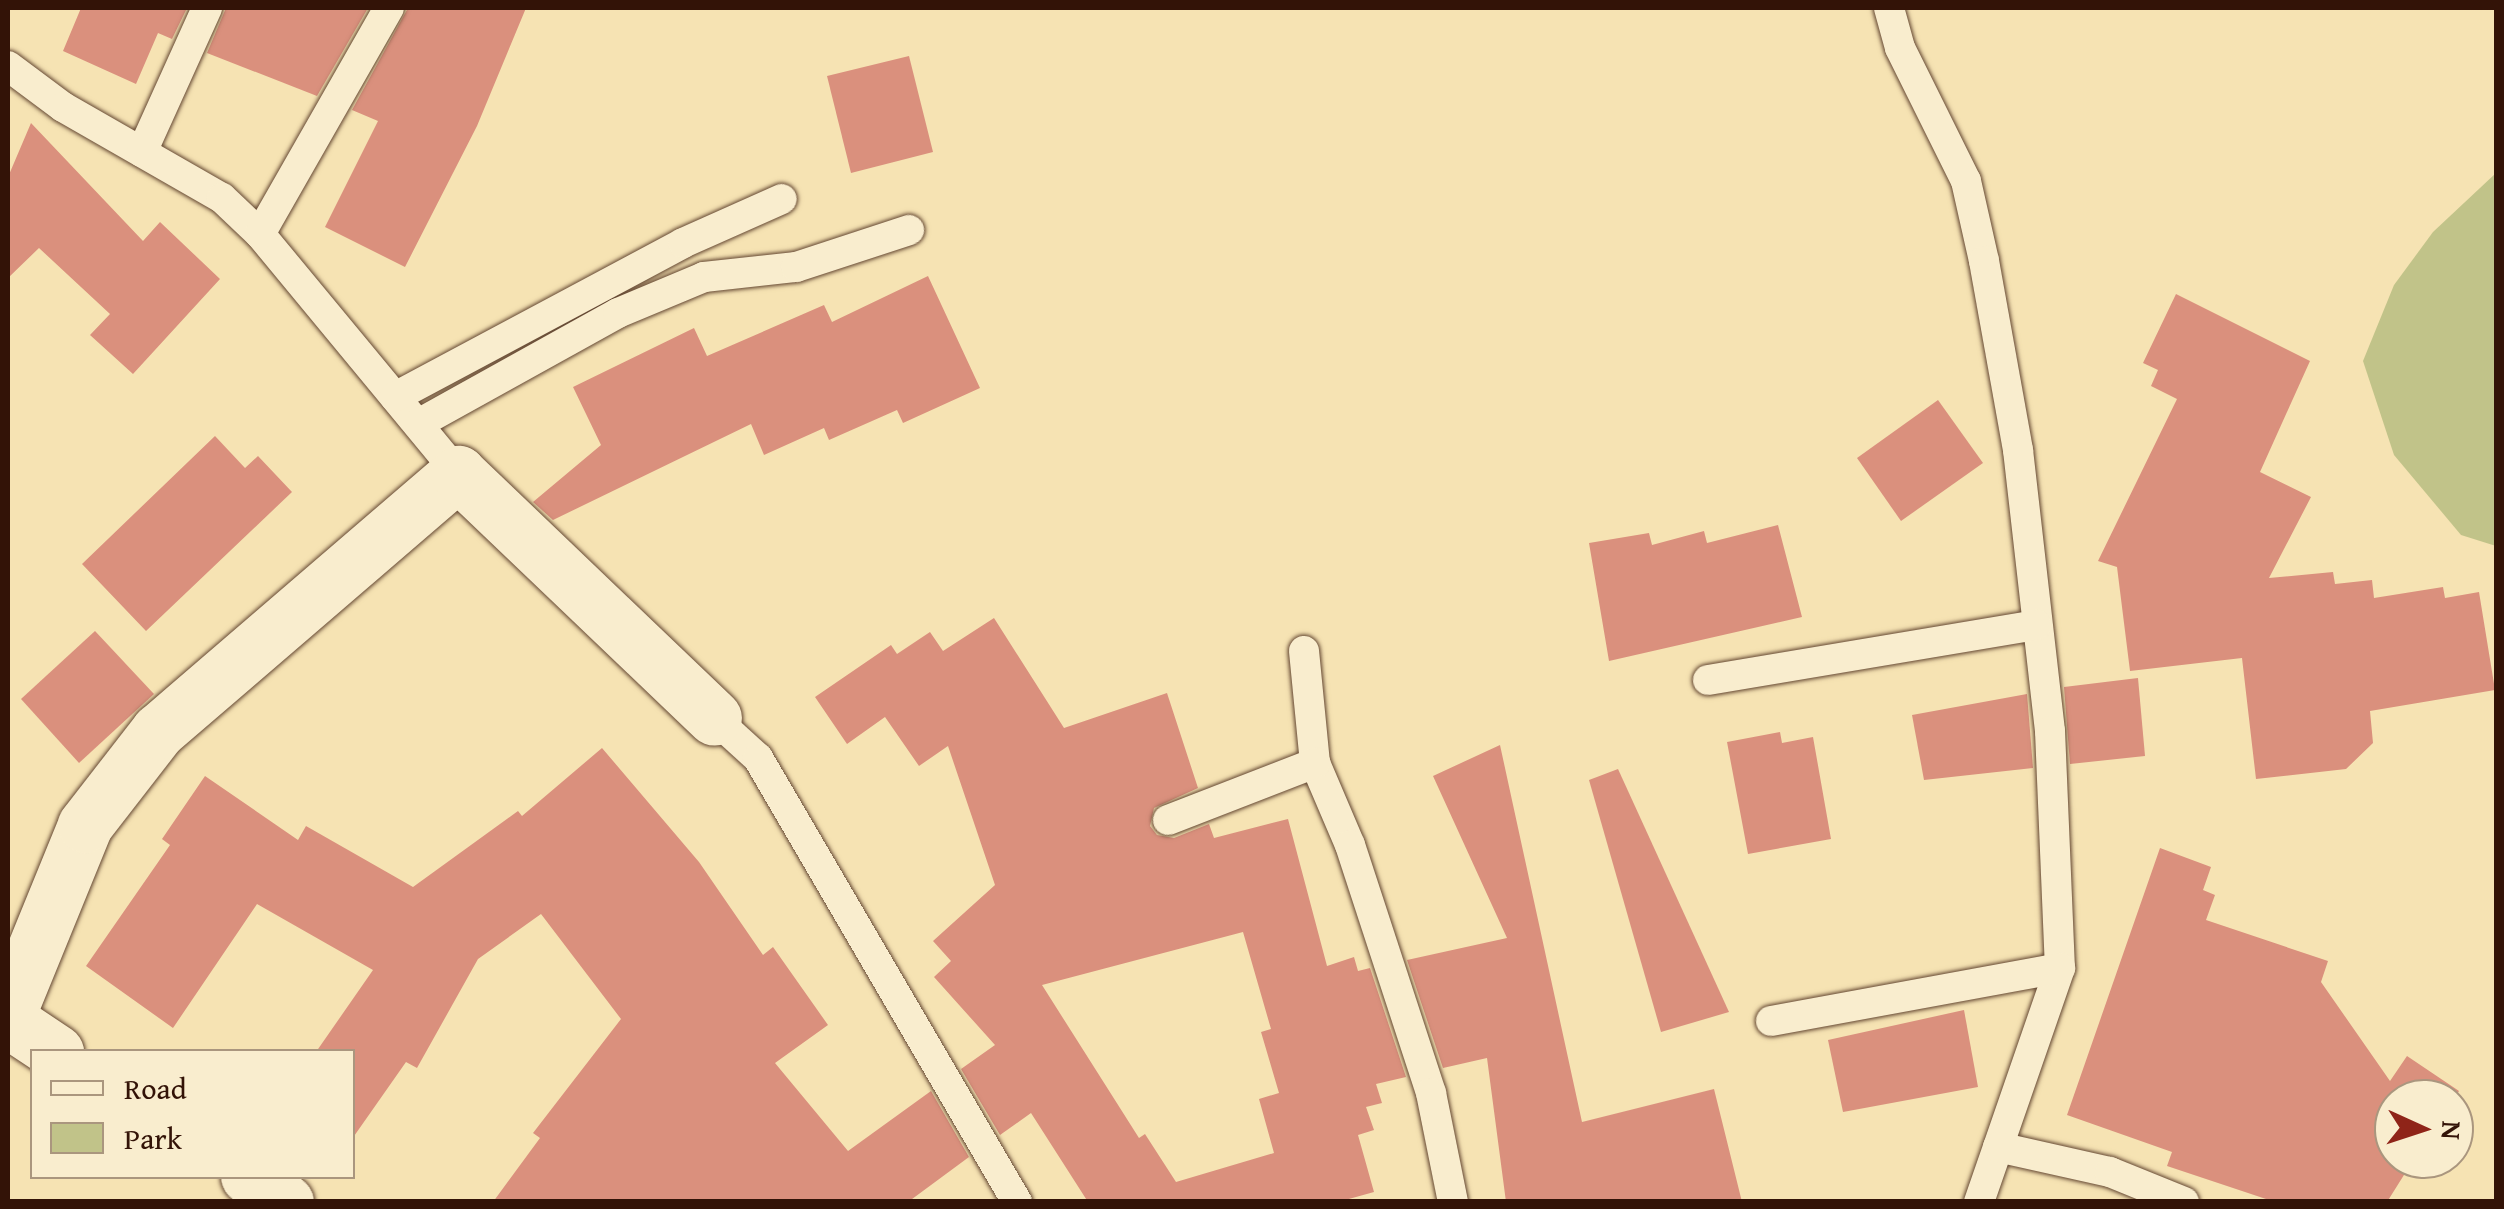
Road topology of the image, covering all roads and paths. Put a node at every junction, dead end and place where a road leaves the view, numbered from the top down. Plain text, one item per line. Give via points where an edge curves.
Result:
1 (206, 8) edge
2 (389, 8) edge
3 (1889, 8) edge
4 (8, 66) edge
5 (142, 152) junction
6 (782, 199) dead end
7 (909, 230) dead end
8 (260, 234) junction
9 (394, 397) junction
10 (418, 424) junction
11 (458, 473) junction
12 (2036, 625) junction
13 (1304, 651) dead end
14 (1708, 680) dead end
15 (714, 718) joint
16 (1314, 763) junction
17 (1168, 820) dead end
18 (2060, 968) junction
19 (8, 1017) edge
20 (1771, 1021) dead end
21 (52, 1049) edge
22 (1998, 1147) junction
23 (252, 1179) edge
24 (286, 1202) edge
25 (1017, 1202) edge
26 (1452, 1202) edge
27 (1979, 1202) edge
28 (2184, 1202) edge

1 - 5 lane
2 - 8 lane
3 - 12 lane via 1900,48 1966,180 2018,450
4 - 5 lane
5 - 8 lane via 222,198
6 - 9 lane via 683,243
7 - 10 lane via 796,267 704,277 618,313
8 - 9 lane
9 - 10 lane
10 - 11 lane
11 - 15 street
11 - 19 street via 158,732 85,825
12 - 14 lane
12 - 18 lane via 2050,731
13 - 16 lane
15 - 25 lane via 758,758
16 - 17 lane
16 - 26 lane via 1350,845 1431,1092
18 - 20 lane
18 - 22 lane
19 - 21 street
22 - 27 lane
22 - 28 lane via 2110,1172
23 - 24 street

